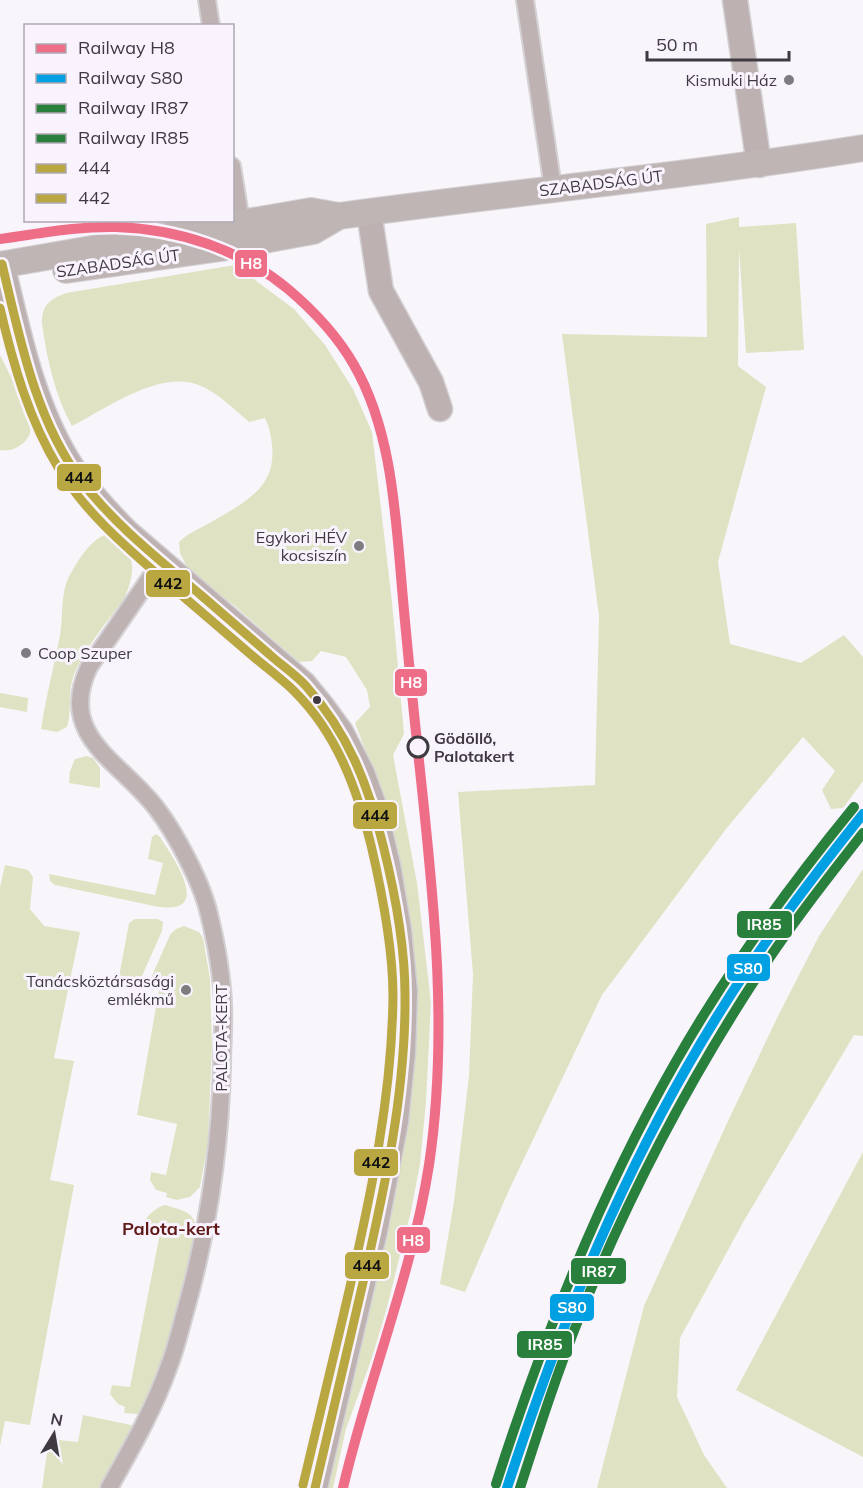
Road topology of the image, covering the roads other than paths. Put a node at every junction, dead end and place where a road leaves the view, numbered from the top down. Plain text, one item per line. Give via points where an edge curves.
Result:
1 (207, 0) edge
2 (525, 0) edge
3 (735, 0) edge
4 (211, 24) edge
5 (863, 148) edge
6 (759, 165) junction
7 (234, 178) edge
8 (553, 188) junction
9 (369, 212) junction
10 (339, 216) junction
11 (241, 222) junction
12 (2, 272) edge
13 (440, 409) dead end
14 (160, 562) junction
15 (109, 1488) edge
16 (315, 1488) edge

1 - 4 street
2 - 8 street
3 - 6 main road
5 - 6 main road, SZABADSÁG ÚT
6 - 8 main road, SZABADSÁG ÚT
7 - 11 street
8 - 9 main road, SZABADSÁG ÚT
9 - 10 main road, SZABADSÁG ÚT
9 - 13 main road via 381,291 431,382
10 - 11 main road, SZABADSÁG ÚT via 311,211
10 - 12 main road, SZABADSÁG ÚT via 313,231 220,248
11 - 12 main road, SZABADSÁG ÚT
12 - 14 main road via 33,381 64,454 107,512
14 - 15 street, PALOTA-KERT via 89,667 79,709 94,744 156,808 175,836 208,912 223,1004 220,1119 210,1209 170,1364 134,1444
14 - 16 main road via 304,684 341,732 373,803 399,930 405,1022 396,1121 375,1231

